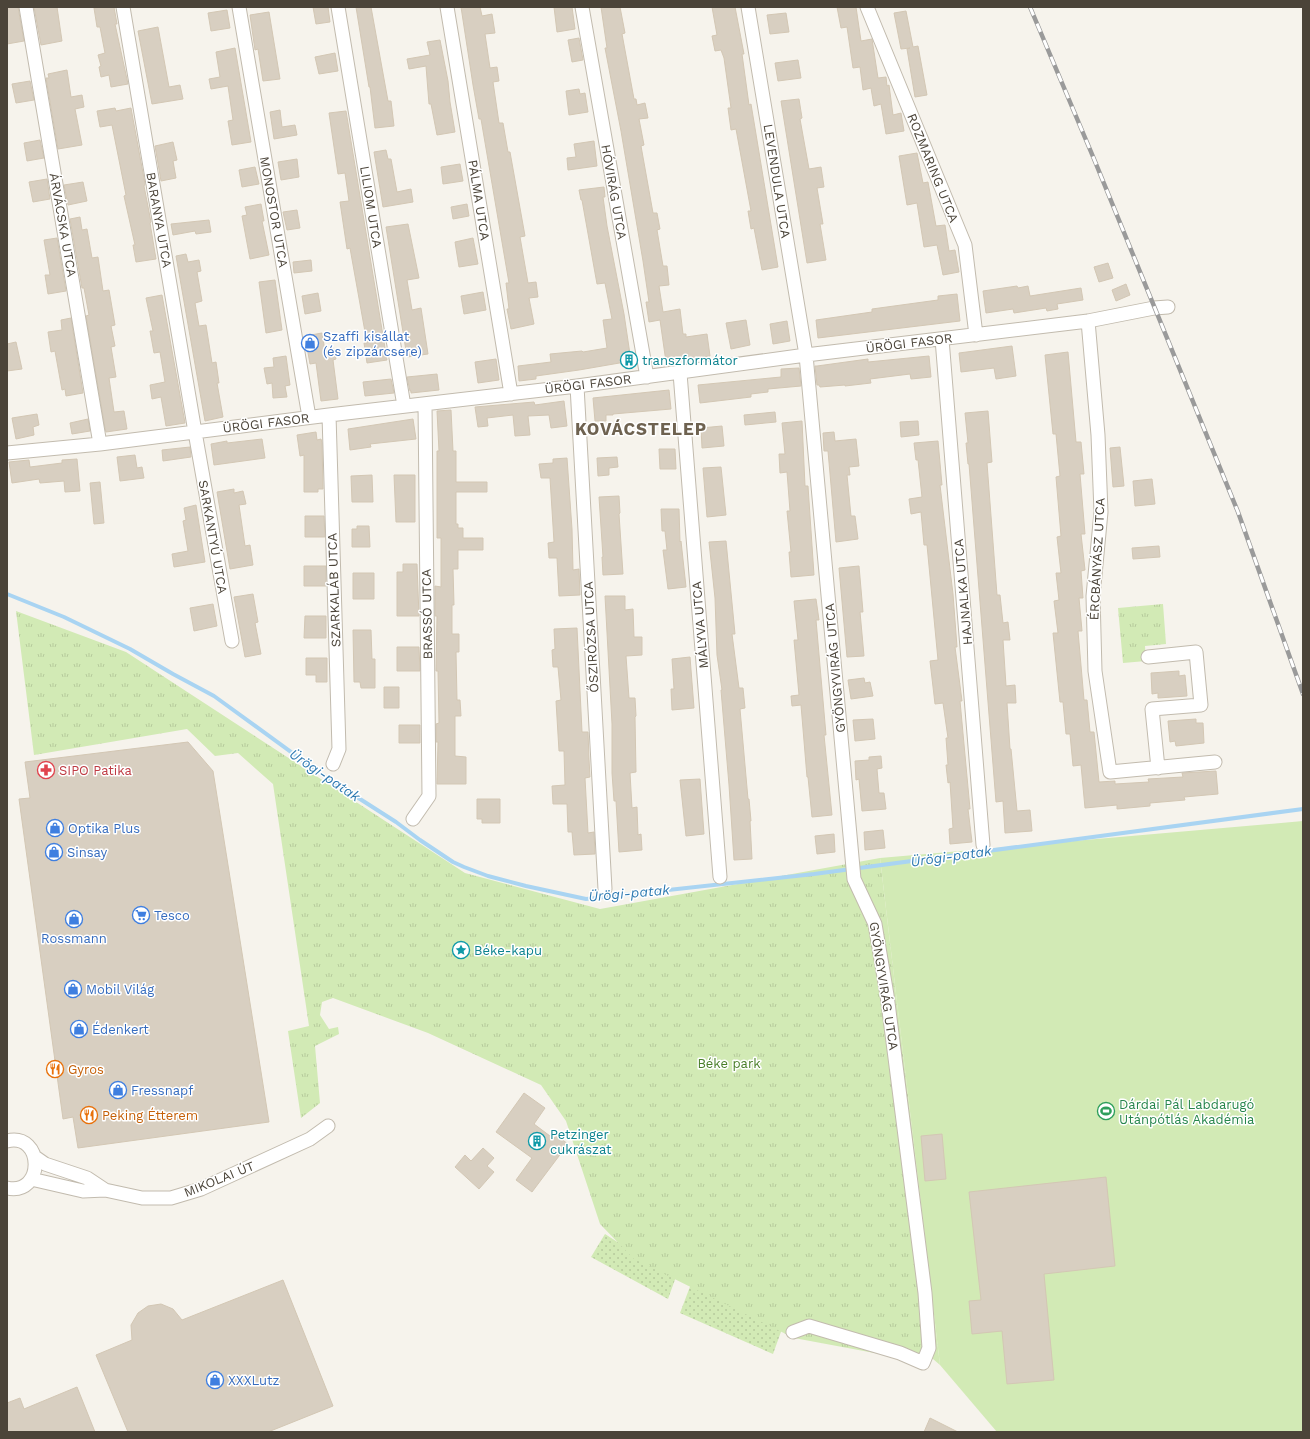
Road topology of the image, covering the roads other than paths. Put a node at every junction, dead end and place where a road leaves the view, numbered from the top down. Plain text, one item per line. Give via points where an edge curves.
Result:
1 (26, 7) edge
2 (123, 7) edge
3 (239, 7) edge
4 (338, 7) edge
5 (447, 7) edge
6 (582, 7) edge
7 (748, 7) edge
8 (867, 7) edge
9 (1168, 307) dead end
10 (1088, 321) junction
11 (976, 335) junction
12 (942, 339) junction
13 (806, 355) junction
14 (680, 373) junction
15 (646, 377) junction
16 (577, 386) junction
17 (511, 394) junction
18 (425, 404) junction
19 (404, 406) junction
20 (329, 415) junction
21 (309, 417) junction
22 (195, 432) junction
23 (100, 444) junction
24 (7, 451) edge
25 (232, 641) dead end
26 (1148, 657) dead end
27 (1215, 762) dead end
28 (333, 764) dead end
29 (1158, 768) junction
30 (413, 819) dead end
31 (983, 845) dead end
32 (720, 877) dead end
33 (605, 889) dead end
34 (328, 1126) dead end
35 (7, 1142) edge
36 (35, 1157) junction
37 (31, 1179) junction
38 (7, 1188) edge
39 (105, 1190) junction
40 (793, 1332) dead end

1 - 23 street, ÁRVÁCSKA UTCA
2 - 22 street, BARANYA UTCA
3 - 21 street, MONOSTOR UTCA
4 - 19 street, LILIOM UTCA
5 - 17 street, PÁLMA UTCA
6 - 15 street, HÓVIRÁG UTCA
7 - 13 street, LEVENDULA UTCA
8 - 11 street, ROZMARING UTCA via 965,245
9 - 10 street, ÜRÖGI FASOR
10 - 11 street, ÜRÖGI FASOR
10 - 29 street, ÉRCBÁNYÁSZ UTCA via 1098,435 1101,512 1093,596 1095,671 1107,753 1110,772
11 - 12 street, ÜRÖGI FASOR
12 - 13 street, ÜRÖGI FASOR
12 - 31 street, HAJNALKA UTCA
13 - 14 street, ÜRÖGI FASOR
13 - 40 street, GYÖNGYVIRÁG UTCA via 854,879 876,924 925,1293 929,1348 923,1363 900,1353 809,1326
14 - 15 street, ÜRÖGI FASOR
14 - 32 street, MÁLYVA UTCA
15 - 16 street, ÜRÖGI FASOR
16 - 17 street, ÜRÖGI FASOR
16 - 33 street, ŐSZIRÓZSA UTCA
17 - 18 street, ÜRÖGI FASOR
18 - 19 street, ÜRÖGI FASOR
18 - 30 street, BRASSÓ UTCA via 429,796
19 - 20 street, ÜRÖGI FASOR
20 - 21 street, ÜRÖGI FASOR
20 - 28 street, SZARKALÁB UTCA via 339,749
21 - 22 street, ÜRÖGI FASOR
22 - 23 street, ÜRÖGI FASOR
22 - 25 street, SARKANTYÚ UTCA
23 - 24 street, ÜRÖGI FASOR
26 - 29 street via 1196,652 1201,705 1152,709
27 - 29 street, ÉRCBÁNYÁSZ UTCA
34 - 39 street, MIKOLAI ÚT via 310,1139 200,1189 171,1198 151,1199
35 - 36 street via 19,1141 26,1144
36 - 37 street via 35,1172
36 - 39 street via 45,1164 87,1178
37 - 38 street via 18,1188
37 - 39 street, MIKOLAI ÚT via 83,1191

